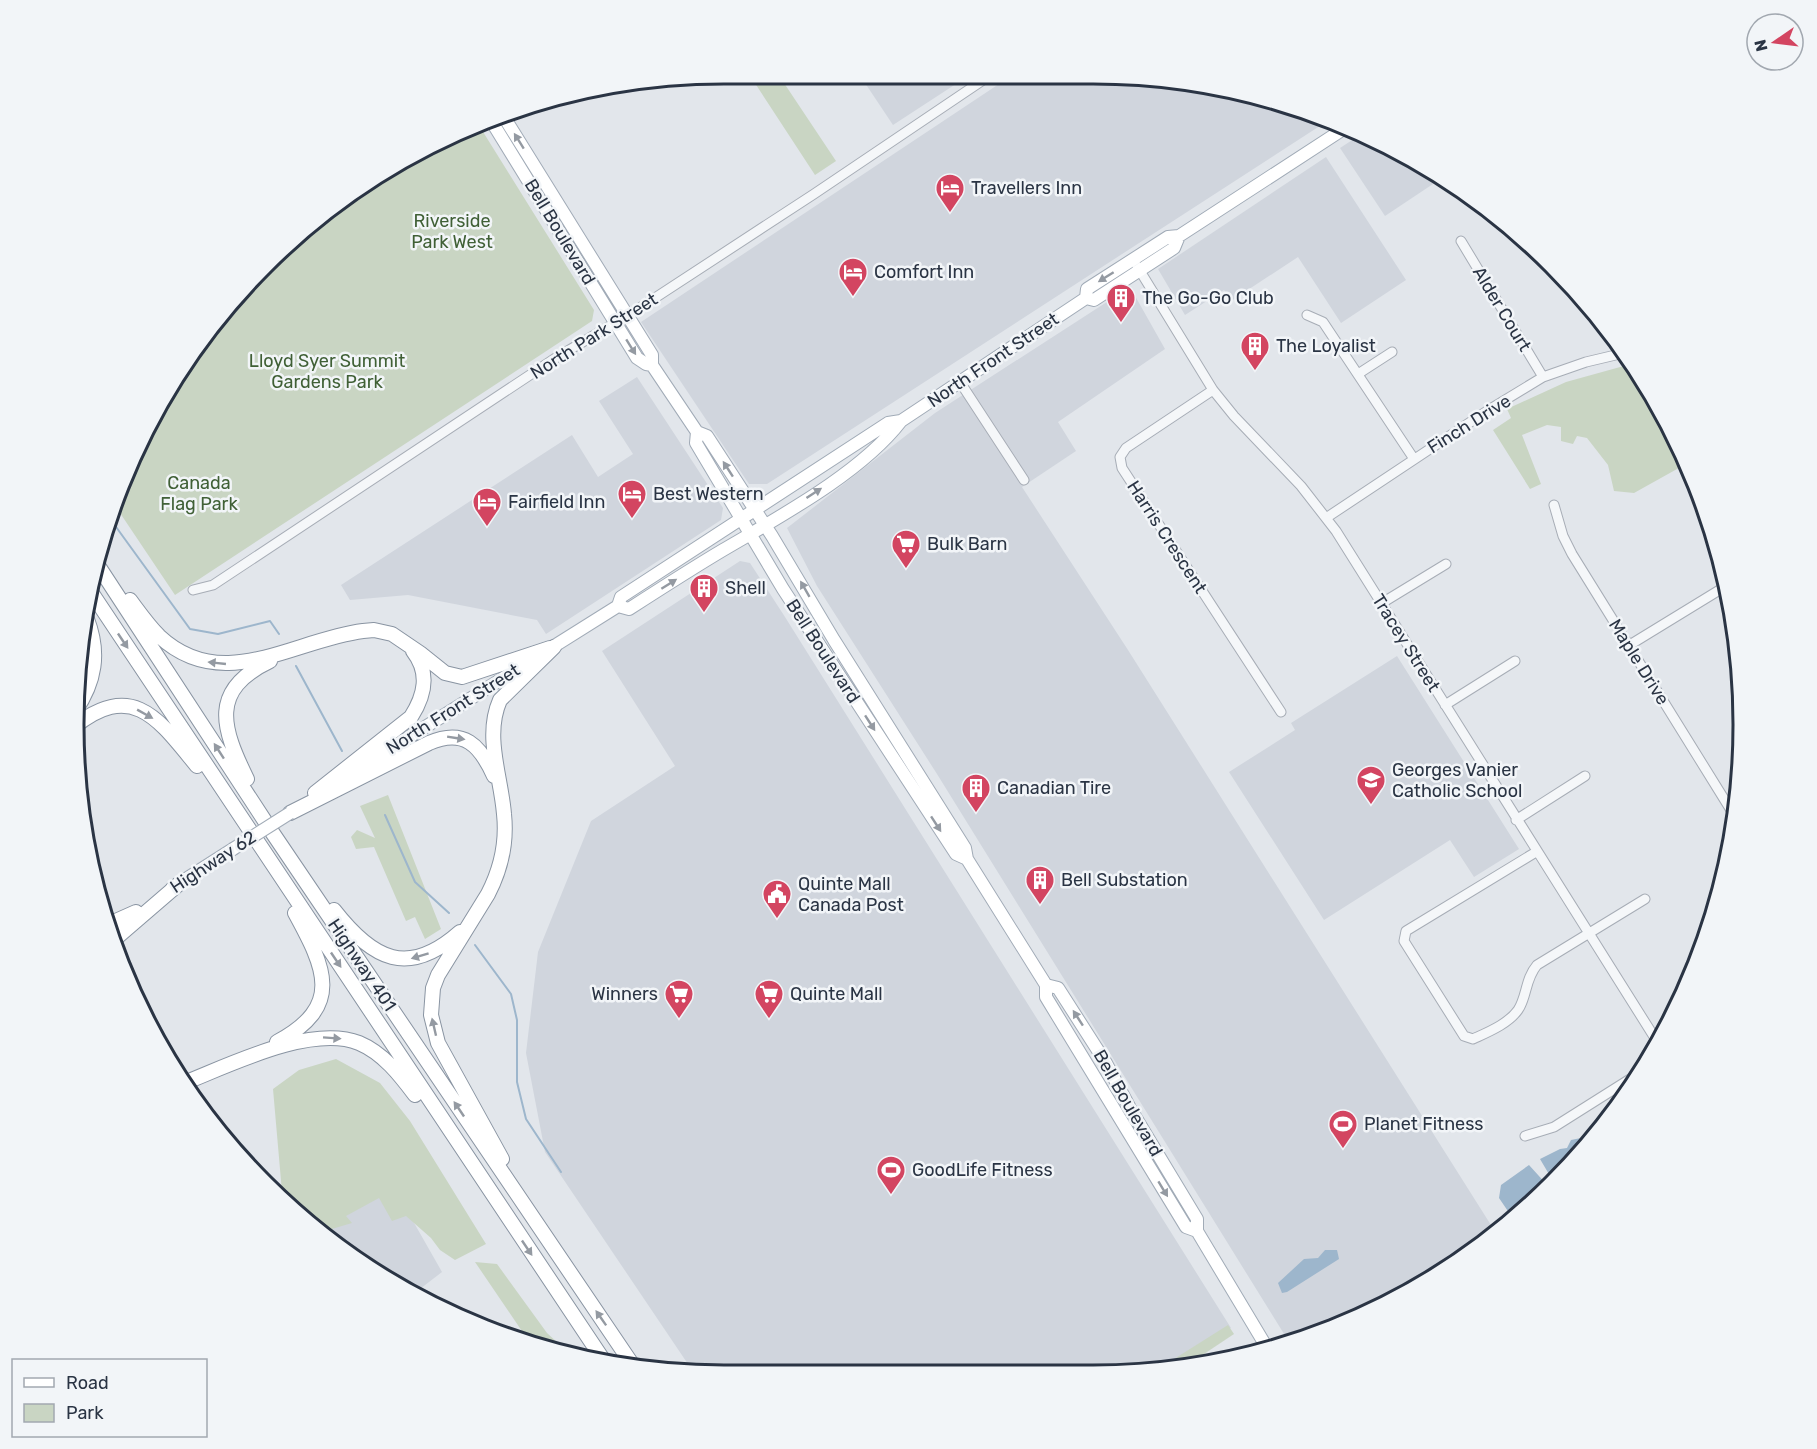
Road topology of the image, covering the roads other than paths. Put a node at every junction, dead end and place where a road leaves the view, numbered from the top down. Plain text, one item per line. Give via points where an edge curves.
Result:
1 (977, 84) edge
2 (507, 122) edge
3 (495, 127) edge
4 (1338, 133) edge
5 (1461, 241) dead end
6 (1137, 265) junction
7 (1307, 315) dead end
8 (627, 316) junction
9 (615, 322) junction
10 (1392, 352) dead end
11 (1615, 355) edge
12 (652, 365) junction
13 (1358, 374) junction
14 (1544, 377) junction
15 (960, 382) junction
16 (1213, 390) junction
17 (901, 421) junction
18 (697, 432) junction
19 (1414, 459) junction
20 (1024, 480) dead end
21 (1554, 505) dead end
22 (755, 510) junction
23 (1326, 518) junction
24 (742, 520) junction
25 (765, 525) junction
26 (749, 534) junction
27 (1446, 564) dead end
28 (104, 566) edge
29 (103, 573) edge
30 (193, 590) dead end
31 (1719, 590) edge
32 (96, 600) edge
33 (1382, 603) junction
34 (618, 606) junction
35 (91, 631) edge
36 (401, 639) junction
37 (1628, 646) junction
38 (554, 647) junction
39 (295, 650) junction
40 (1515, 661) dead end
41 (85, 695) edge
42 (1445, 705) junction
43 (1281, 712) dead end
44 (84, 719) edge
45 (1586, 776) dead end
46 (502, 798) junction
47 (1728, 806) edge
48 (236, 810) junction
49 (290, 813) junction
50 (1516, 820) junction
51 (245, 824) junction
52 (274, 835) junction
53 (283, 848) junction
54 (1536, 852) junction
55 (966, 859) junction
56 (180, 883) junction
57 (1645, 899) dead end
58 (136, 912) junction
59 (116, 922) edge
60 (469, 925) junction
61 (117, 928) edge
62 (1587, 934) junction
63 (120, 935) edge
64 (1653, 1035) edge
65 (235, 1062) junction
66 (192, 1080) edge
67 (1622, 1084) edge
68 (1525, 1136) dead end
69 (495, 1200) junction
70 (550, 1245) junction
71 (1264, 1341) edge
72 (598, 1353) edge
73 (628, 1358) edge

1 - 8 street, North Park Street
8 -> 2 main road, Bell Boulevard
3 - 9 main road, Bell Boulevard
4 - 6 main road, North Front Street via 1179,237 1168,237
5 - 14 street, Alder Court
6 - 15 main road, North Front Street via 1087,289 1086,298
6 - 16 street, Tracey Street
7 - 13 street via 1323,322
8 - 9 street, North Park Street
8 - 12 main road, Bell Boulevard via 652,355
9 -> 12 main road, Bell Boulevard via 637,358
9 - 30 street, North Park Street via 213,585
10 - 13 street
11 - 14 street, Finch Drive
12 - 18 main road, Bell Boulevard
13 - 19 street
14 - 19 street, Finch Drive
15 - 17 main road, North Front Street
15 - 20 street
16 - 23 street, Tracey Street
16 - 43 street, Harris Crescent via 1126,448 1120,457 1122,468
17 - 22 main road, North Front Street via 888,423
25 -> 17 main road, North Front Street via 853,467
22 -> 18 main road, Bell Boulevard via 707,436
18 - 24 main road, Bell Boulevard via 696,442
19 - 23 street, Finch Drive
21 - 37 street, Maple Drive via 1572,554
22 - 24 main road, North Front Street
22 - 25 main road, Bell Boulevard
23 - 33 street, Tracey Street
24 - 26 main road, Bell Boulevard
24 - 34 main road, North Front Street via 621,597
25 - 26 main road, North Front Street
55 -> 25 main road, Bell Boulevard via 965,848
34 -> 26 main road, North Front Street via 629,609
26 -> 55 main road, Bell Boulevard via 956,854
27 - 33 street
39 -> 28 highway via 227,664 193,658 158,634
52 -> 29 highway, Highway 401
31 - 37 street
32 -> 48 highway, Highway 401
33 - 42 street, Tracey Street
34 - 38 main road, North Front Street
35 - 41 highway via 95,663
36 - 38 highway via 445,673 462,677
36 - 39 highway via 363,631
36 - 49 highway via 417,657 423,672 424,690 411,717
37 - 47 street, Maple Drive
38 - 46 highway via 500,700 495,711 492,735
38 - 49 main road, North Front Street
39 - 52 highway via 241,679 226,708 230,742
40 - 42 street
42 - 50 street, Tracey Street
44 -> 48 highway via 108,706 144,711 170,733
45 - 50 street
49 -> 46 highway via 448,736 465,739 482,753
46 - 60 highway via 505,825 499,867
48 - 51 highway, Highway 401
49 - 56 main road, Highway 62, bridge
50 - 54 street, Tracey Street
51 - 65 highway via 312,945 322,985 317,1009 302,1026
51 -> 69 highway, Highway 401
52 - 53 highway, Highway 401
60 -> 53 highway via 427,954 402,960 382,955 343,921
70 -> 53 highway, Highway 401
54 - 62 street, Tracey Street
54 - 62 street via 1406,931 1404,941 1458,1029 1473,1039 1497,1027 1519,1009 1530,972
55 - 71 main road, Bell Boulevard via 1046,985 1058,988 1095,1046 1197,1219 1197,1231
56 - 58 main road, Highway 62
56 - 63 highway
57 - 62 street
58 - 59 highway
58 - 61 main road, Highway 62
70 -> 60 highway via 433,1029 433,988
62 - 64 street, Tracey Street
65 - 66 highway
65 -> 69 highway via 313,1038 342,1039 365,1046 397,1072
67 - 68 street via 1554,1127
69 -> 72 highway, Highway 401
73 -> 70 highway, Highway 401

